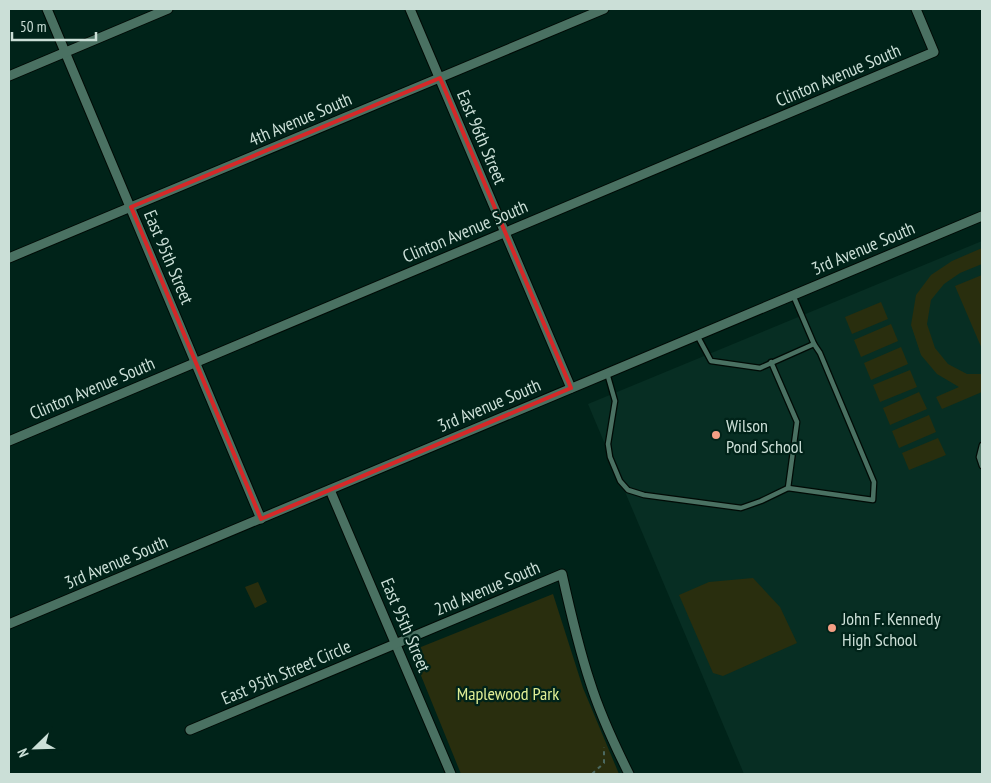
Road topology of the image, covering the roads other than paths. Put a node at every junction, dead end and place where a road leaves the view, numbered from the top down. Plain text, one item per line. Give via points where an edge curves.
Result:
1 (48, 9) edge
2 (168, 9) edge
3 (410, 9) edge
4 (604, 9) edge
5 (916, 9) edge
6 (65, 52) junction
7 (9, 76) edge
8 (440, 78) junction
9 (130, 207) junction
10 (982, 216) edge
11 (505, 232) junction
12 (9, 258) edge
13 (793, 295) junction
14 (697, 335) junction
15 (814, 344) junction
16 (196, 362) junction
17 (771, 362) junction
18 (608, 373) junction
19 (571, 388) junction
20 (9, 441) edge
21 (982, 445) edge
22 (982, 466) edge
23 (788, 488) junction
24 (330, 490) junction
25 (261, 519) junction
26 (9, 624) edge
27 (396, 644) junction
28 (190, 730) dead end
29 (450, 774) edge
30 (628, 774) edge

1 - 6 street, East 95th Street
2 - 6 street
3 - 8 street, East 96th Street
4 - 8 street, 4th Avenue South
5 - 11 street, Clinton Avenue South via 934,52
6 - 7 street
6 - 9 street, East 95th Street
8 - 9 street, 4th Avenue South
8 - 11 street, East 96th Street
9 - 12 street, 4th Avenue South
9 - 16 street, East 95th Street
10 - 13 street, 3rd Avenue South
11 - 16 street, Clinton Avenue South
11 - 19 street, East 96th Street
13 - 14 street, 3rd Avenue South
13 - 15 lane
14 - 17 lane via 711,361 760,368
14 - 18 street, 3rd Avenue South
15 - 17 lane
15 - 23 lane via 874,482 873,500
16 - 20 street, Clinton Avenue South
16 - 25 street, East 95th Street
17 - 23 lane via 797,422
18 - 19 street, 3rd Avenue South
18 - 23 lane via 615,401 608,444 610,457 620,481 628,490 741,508
19 - 24 street, 3rd Avenue South
21 - 22 lane via 979,458
24 - 25 street, 3rd Avenue South
24 - 27 street, East 95th Street
25 - 26 street, 3rd Avenue South
27 - 28 street, East 95th Street Circle
27 - 29 street, East 95th Street
27 - 30 street, 2nd Avenue South via 562,574 590,682

